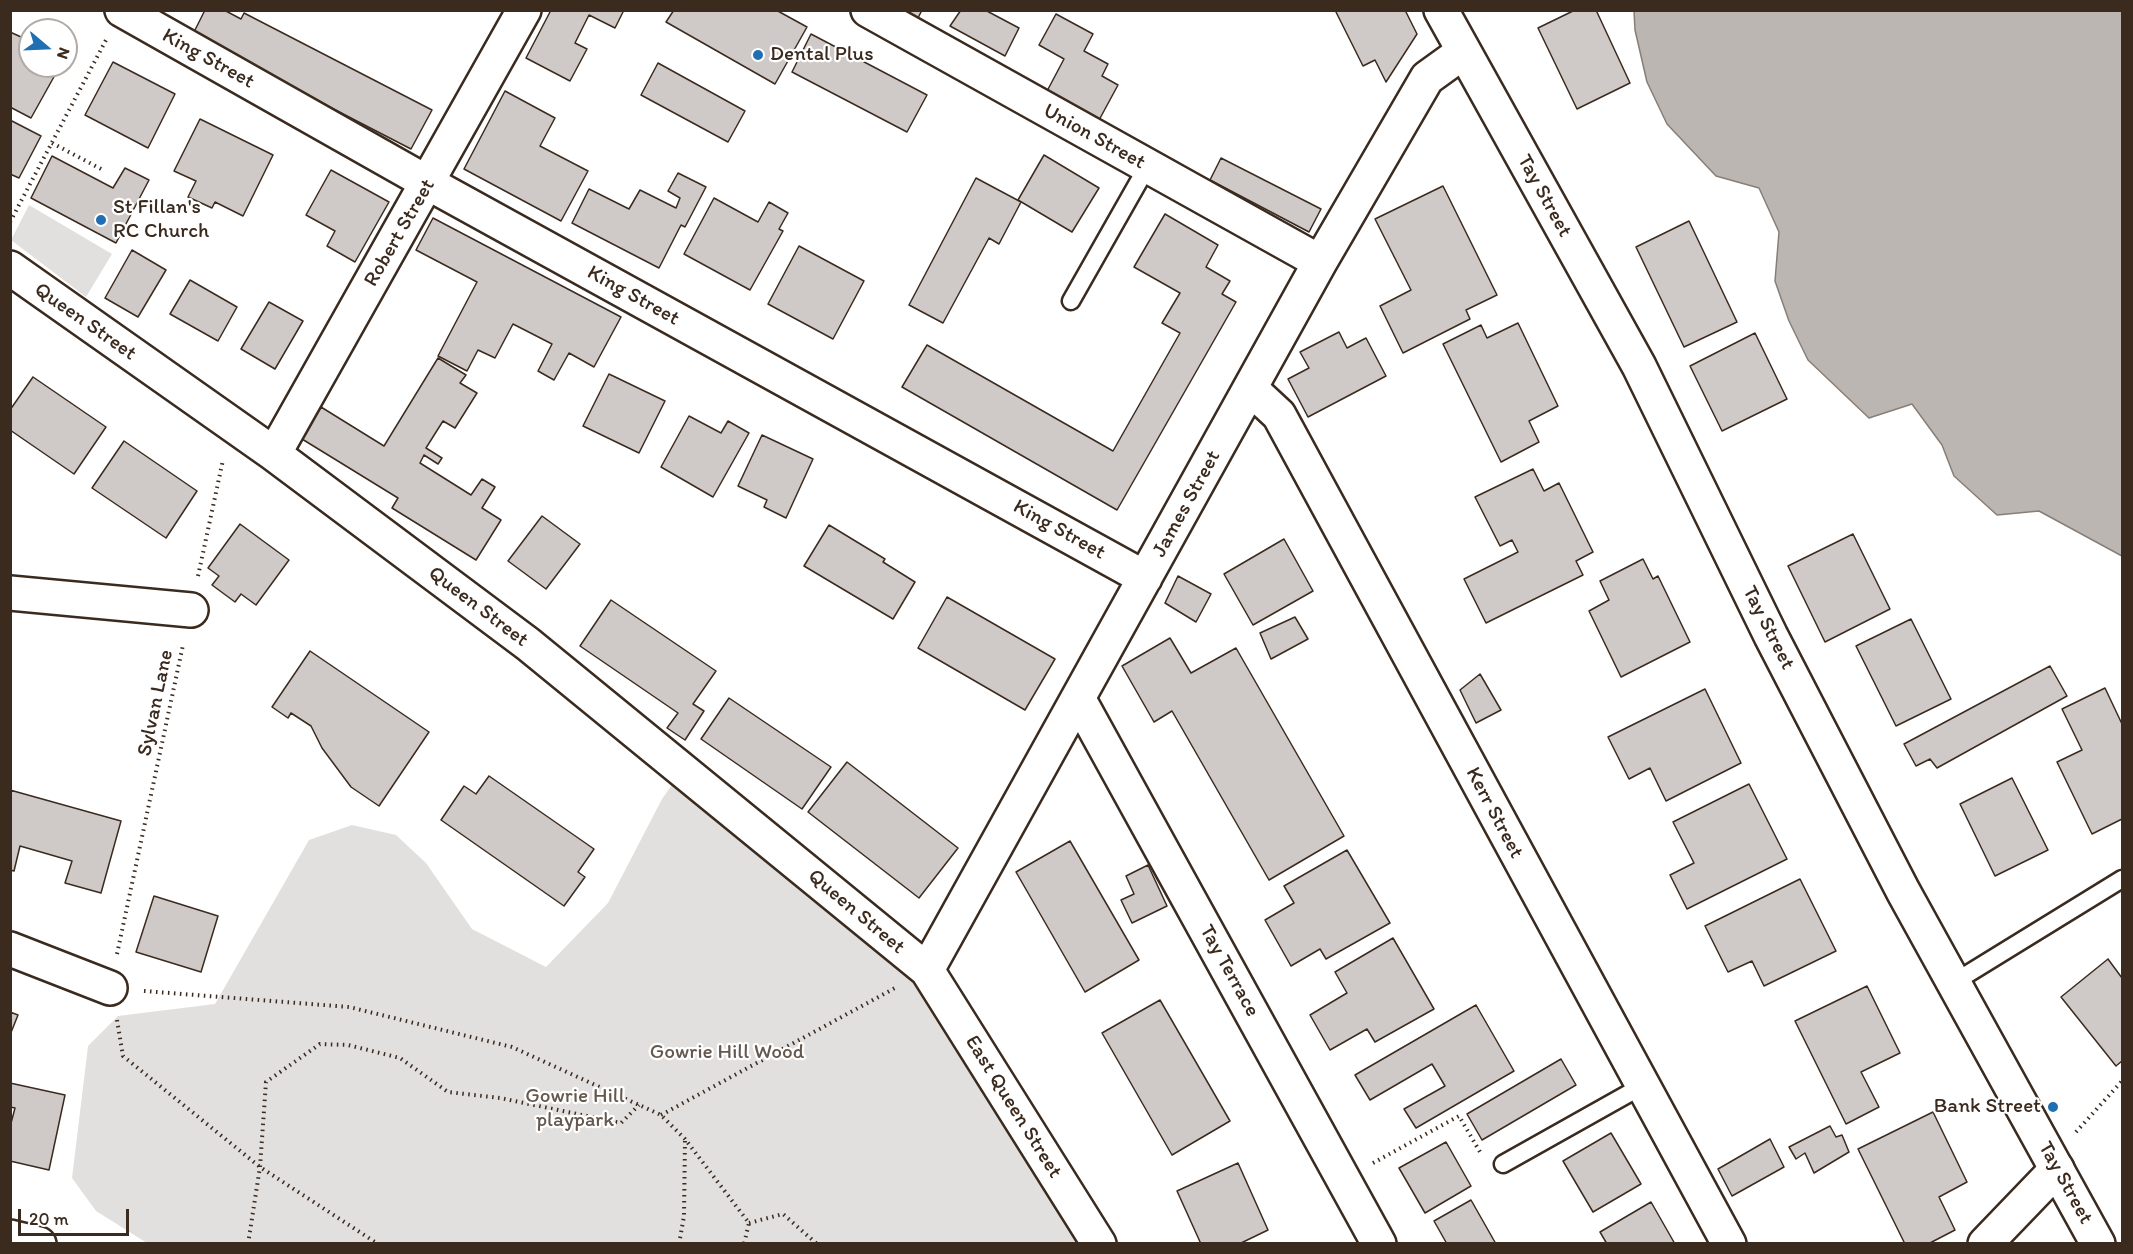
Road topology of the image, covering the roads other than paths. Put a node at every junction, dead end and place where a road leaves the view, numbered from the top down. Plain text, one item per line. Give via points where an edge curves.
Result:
1 (524, 10) edge
2 (868, 10) edge
3 (1441, 10) edge
4 (117, 20) edge
5 (1462, 52) junction
6 (1148, 167) junction
7 (428, 183) junction
8 (1320, 262) junction
9 (10, 268) edge
10 (1071, 301) dead end
11 (1251, 389) junction
12 (274, 454) junction
13 (1145, 578) junction
14 (10, 593) edge
15 (191, 610) road end
16 (1078, 698) junction
17 (2122, 879) edge
18 (10, 949) edge
19 (927, 970) junction
20 (1953, 983) junction
21 (110, 988) road end
22 (1642, 1086) junction
23 (2054, 1163) junction
24 (1503, 1164) dead end
25 (10, 1236) edge
26 (39, 1244) edge
27 (1099, 1244) edge
28 (1379, 1244) edge
29 (1729, 1244) edge
30 (1985, 1244) edge
31 (2098, 1244) edge

1 - 7 street, Robert Street
2 - 6 street, Union Street
3 - 5 street, Tay Street
4 - 7 street, King Street
5 - 8 street, James Street via 1427,78
5 - 20 street, Tay Street via 1640,366 1776,646
6 - 8 street, Union Street
6 - 10 lane
7 - 12 street, Robert Street
7 - 13 street, King Street
8 - 11 street, James Street
9 - 12 street, Queen Street
11 - 13 street, James Street
11 - 22 street, Kerr Street via 1279,415
12 - 19 street, Queen Street via 528,644
13 - 16 street, James Street
14 - 15 street
16 - 19 street, James Street
16 - 28 street, Tay Terrace
17 - 20 lane
18 - 21 street
19 - 27 street, East Queen Street
20 - 23 street, Tay Street
22 - 24 lane
22 - 29 street, Kerr Street
23 - 30 street
23 - 31 street, Tay Street
25 - 26 street

